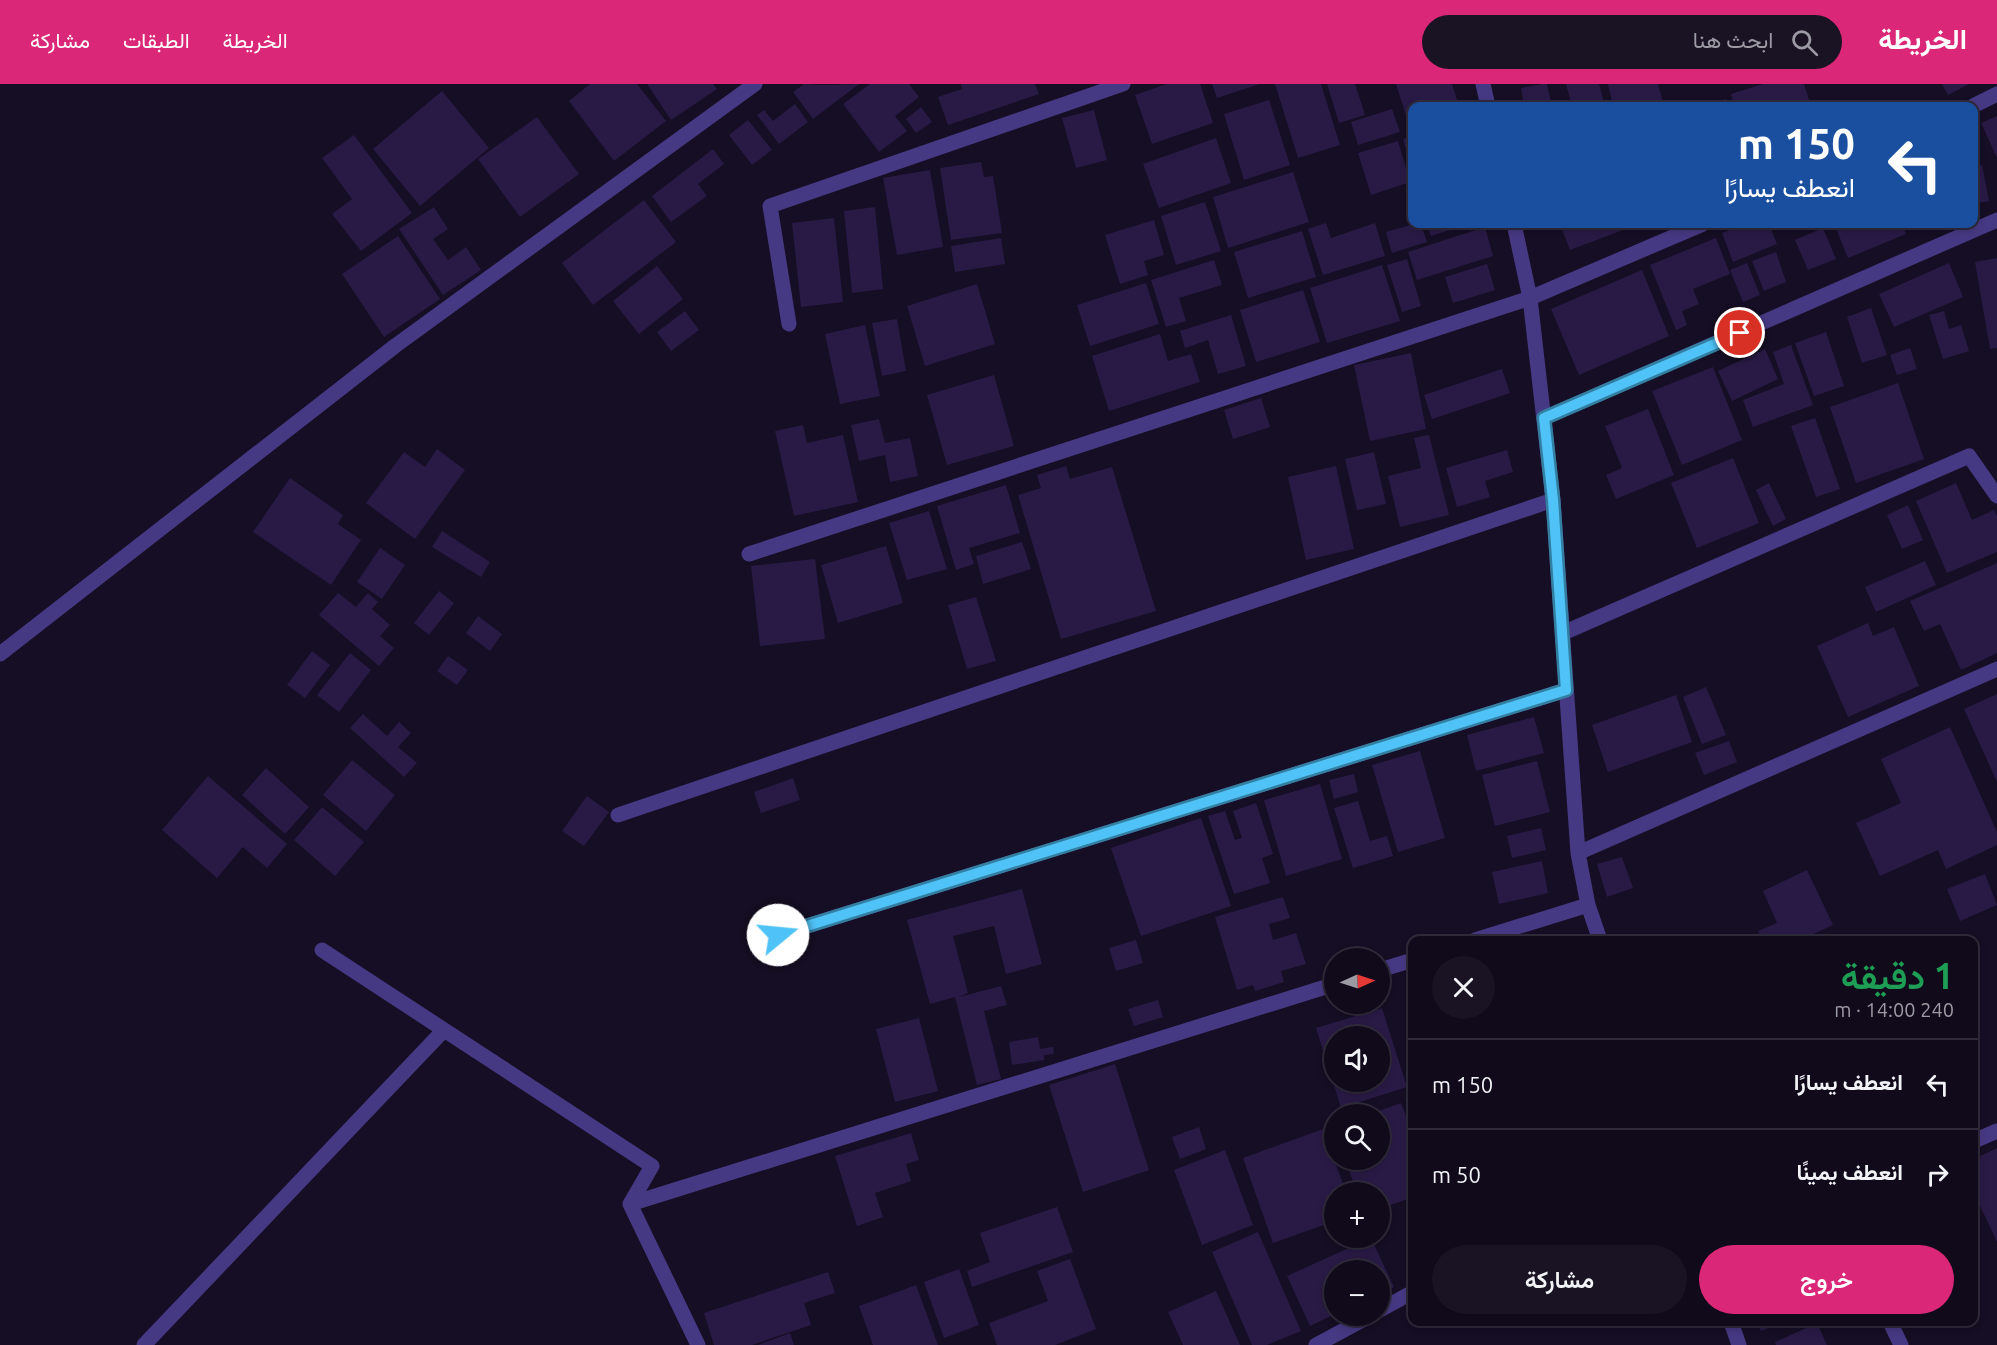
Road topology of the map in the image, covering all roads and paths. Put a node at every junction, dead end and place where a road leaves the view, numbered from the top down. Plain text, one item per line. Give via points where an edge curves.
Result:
1 (755, 84) edge
2 (1122, 84) edge
3 (1488, 86) edge
4 (1997, 94) edge
5 (1488, 102) edge
6 (1978, 103) edge
7 (1997, 220) edge
8 (1515, 228) edge
9 (1693, 228) edge
10 (1530, 298) junction
11 (789, 324) dead end
12 (1544, 418) junction
13 (1997, 496) edge
14 (1553, 500) junction
15 (749, 554) dead end
16 (1563, 633) junction
17 (0, 654) edge
18 (1997, 669) edge
19 (1566, 690) junction
20 (618, 815) dead end
21 (1578, 853) junction
22 (1588, 905) junction
23 (778, 935) dead end
24 (1488, 936) edge
25 (1599, 936) edge
26 (322, 950) dead end
27 (1408, 962) edge
28 (1390, 967) edge
29 (1324, 987) edge
30 (444, 1030) junction
31 (1997, 1131) edge
32 (1978, 1140) edge
33 (630, 1204) junction
34 (1408, 1295) edge
35 (1390, 1305) edge
36 (1351, 1326) edge
37 (1732, 1326) edge
38 (1892, 1326) edge
39 (144, 1345) edge
40 (698, 1345) edge
41 (1316, 1345) edge
42 (1739, 1345) edge
43 (1901, 1345) edge

1 - 17 street via 395,346
2 - 11 street via 770,206
3 - 5 street
4 - 6 street
7 - 12 street
8 - 10 street
9 - 10 street
10 - 12 street
10 - 15 street
12 - 14 street
13 - 16 street via 1969,456
14 - 16 street
14 - 20 street
16 - 19 street
18 - 21 street
19 - 21 street
19 - 23 street
21 - 22 street
22 - 24 street
22 - 25 street
26 - 30 street
27 - 28 street
29 - 33 street
30 - 33 street via 652,1166
30 - 39 street
31 - 32 street
33 - 40 street
34 - 35 street
36 - 41 street
37 - 42 street
38 - 43 street

